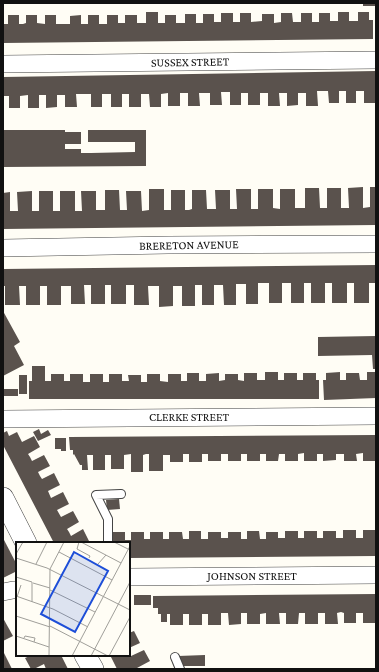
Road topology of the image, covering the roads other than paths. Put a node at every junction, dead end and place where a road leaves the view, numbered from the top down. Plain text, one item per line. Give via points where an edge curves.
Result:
1 (376, 60) edge
2 (3, 64) edge
3 (376, 244) edge
4 (3, 248) edge
5 (376, 416) edge
6 (3, 419) edge
7 (121, 494) dead end
8 (3, 498) edge
9 (25, 542) edge
10 (108, 542) edge
11 (376, 575) edge
12 (130, 576) edge
13 (86, 656) edge
14 (175, 657) dead end
15 (92, 669) edge
16 (180, 669) edge

1 - 2 street, SUSSEX STREET
3 - 4 street, BRERETON AVENUE
5 - 6 street, CLERKE STREET
7 - 10 lane via 96,495 108,519
8 - 9 street
11 - 12 street, JOHNSON STREET
13 - 15 street
14 - 16 lane

